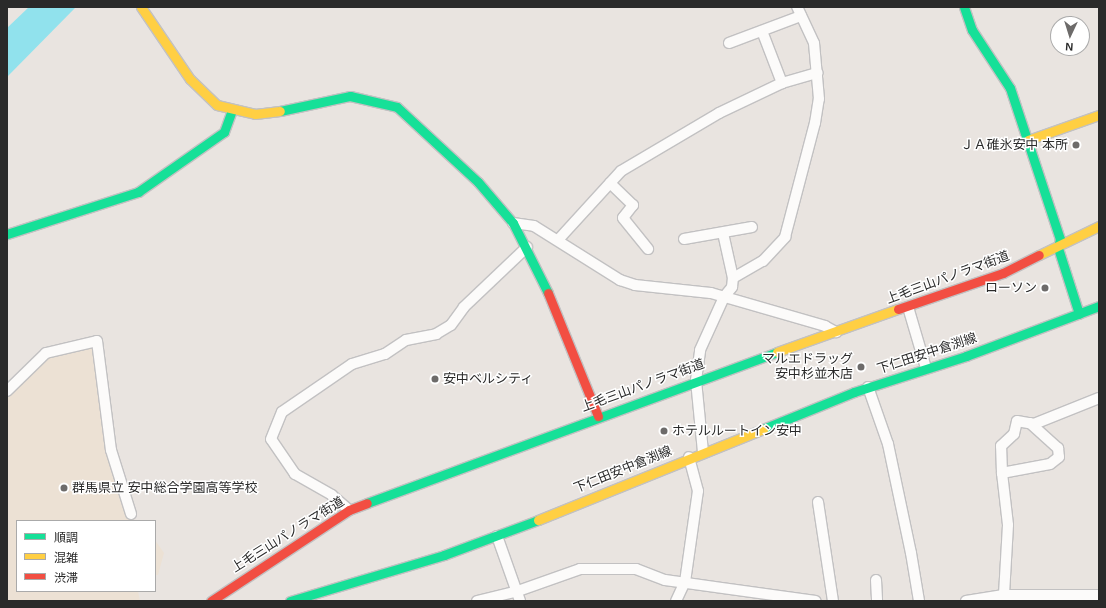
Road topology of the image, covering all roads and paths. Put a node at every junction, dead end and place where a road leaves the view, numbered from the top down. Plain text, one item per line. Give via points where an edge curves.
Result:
1 (141, 7) edge
2 (964, 7) edge
3 (799, 12) edge
4 (762, 31) junction
5 (729, 42) dead end
6 (818, 73) junction
7 (782, 84) junction
8 (232, 110) junction
9 (1099, 115) edge
10 (1028, 140) junction
11 (610, 183) junction
12 (513, 223) junction
13 (1099, 226) edge
14 (752, 228) dead end
15 (723, 233) junction
16 (7, 234) edge
17 (684, 238) dead end
18 (558, 240) junction
19 (527, 247) junction
20 (1058, 248) junction
21 (648, 249) dead end
22 (733, 278) junction
23 (724, 296) junction
24 (1099, 306) edge
25 (908, 307) junction
26 (1079, 314) junction
27 (837, 332) junction
28 (926, 368) junction
29 (696, 380) junction
30 (868, 387) junction
31 (7, 391) edge
32 (1099, 398) edge
33 (598, 416) junction
34 (1030, 423) junction
35 (703, 452) junction
36 (689, 457) junction
37 (1002, 473) junction
38 (818, 502) dead end
39 (349, 510) junction
40 (131, 514) dead end
41 (498, 536) junction
42 (876, 580) dead end
43 (685, 582) junction
44 (1004, 595) junction
45 (1099, 595) edge
46 (519, 596) edge
47 (766, 597) edge
48 (211, 601) edge
49 (290, 601) edge
50 (477, 601) edge
51 (676, 601) edge
52 (816, 601) edge
53 (833, 601) edge
54 (876, 601) edge
55 (919, 601) edge
56 (966, 601) edge

1 - 8 main road via 190,79 217,104
2 - 10 main road via 972,30 1010,88
3 - 4 street
3 - 6 street via 814,43
4 - 5 street
4 - 7 street
6 - 7 street
6 - 22 street via 819,99 816,123 785,237 763,261
7 - 11 street via 719,113 622,171
8 - 12 main road via 255,114 276,112 350,96 372,99 397,107 478,182
8 - 16 main road via 224,132 138,192
9 - 10 main road
10 - 20 main road via 1060,239
11 - 18 street
11 - 21 street via 633,205 623,218
12 - 18 street via 534,226
12 - 19 main road
13 - 20 main road, 上毛三山パノラマ街道
14 - 15 street
15 - 17 street
15 - 22 street
18 - 23 street via 620,280 635,285
19 - 33 main road
19 - 39 street via 464,307 451,325 436,334 406,340 385,354 352,364 282,412 271,439 295,474 332,495
20 - 25 main road, 上毛三山パノラマ街道 via 1003,274
20 - 26 main road
22 - 23 street via 732,287
23 - 27 street via 825,326
23 - 29 street via 700,350
24 - 26 main road, 下仁田安中倉渕線
25 - 27 main road, 上毛三山パノラマ街道
25 - 28 street
26 - 28 main road, 下仁田安中倉渕線
27 - 29 main road, 上毛三山パノラマ街道
28 - 30 main road, 下仁田安中倉渕線
29 - 33 main road, 上毛三山パノラマ街道
29 - 35 street
30 - 35 main road, 下仁田安中倉渕線
30 - 55 street via 888,444
31 - 40 street via 46,353 97,341 111,450
32 - 34 street via 1034,424
33 - 39 main road, 上毛三山パノラマ街道
34 - 37 street via 1017,421 1014,434 1001,446
34 - 37 street via 1058,448 1059,457 1050,464
35 - 36 main road, 下仁田安中倉渕線
36 - 41 main road, 下仁田安中倉渕線
36 - 43 street via 698,491
37 - 44 street via 1008,525
38 - 53 street
39 - 48 main road, 上毛三山パノラマ街道
41 - 46 street
41 - 49 main road, 下仁田安中倉渕線 via 444,555
42 - 54 street
43 - 46 street via 665,580 636,569 580,569
43 - 47 street
43 - 51 street
44 - 45 street
44 - 56 street
46 - 50 street
47 - 52 street

